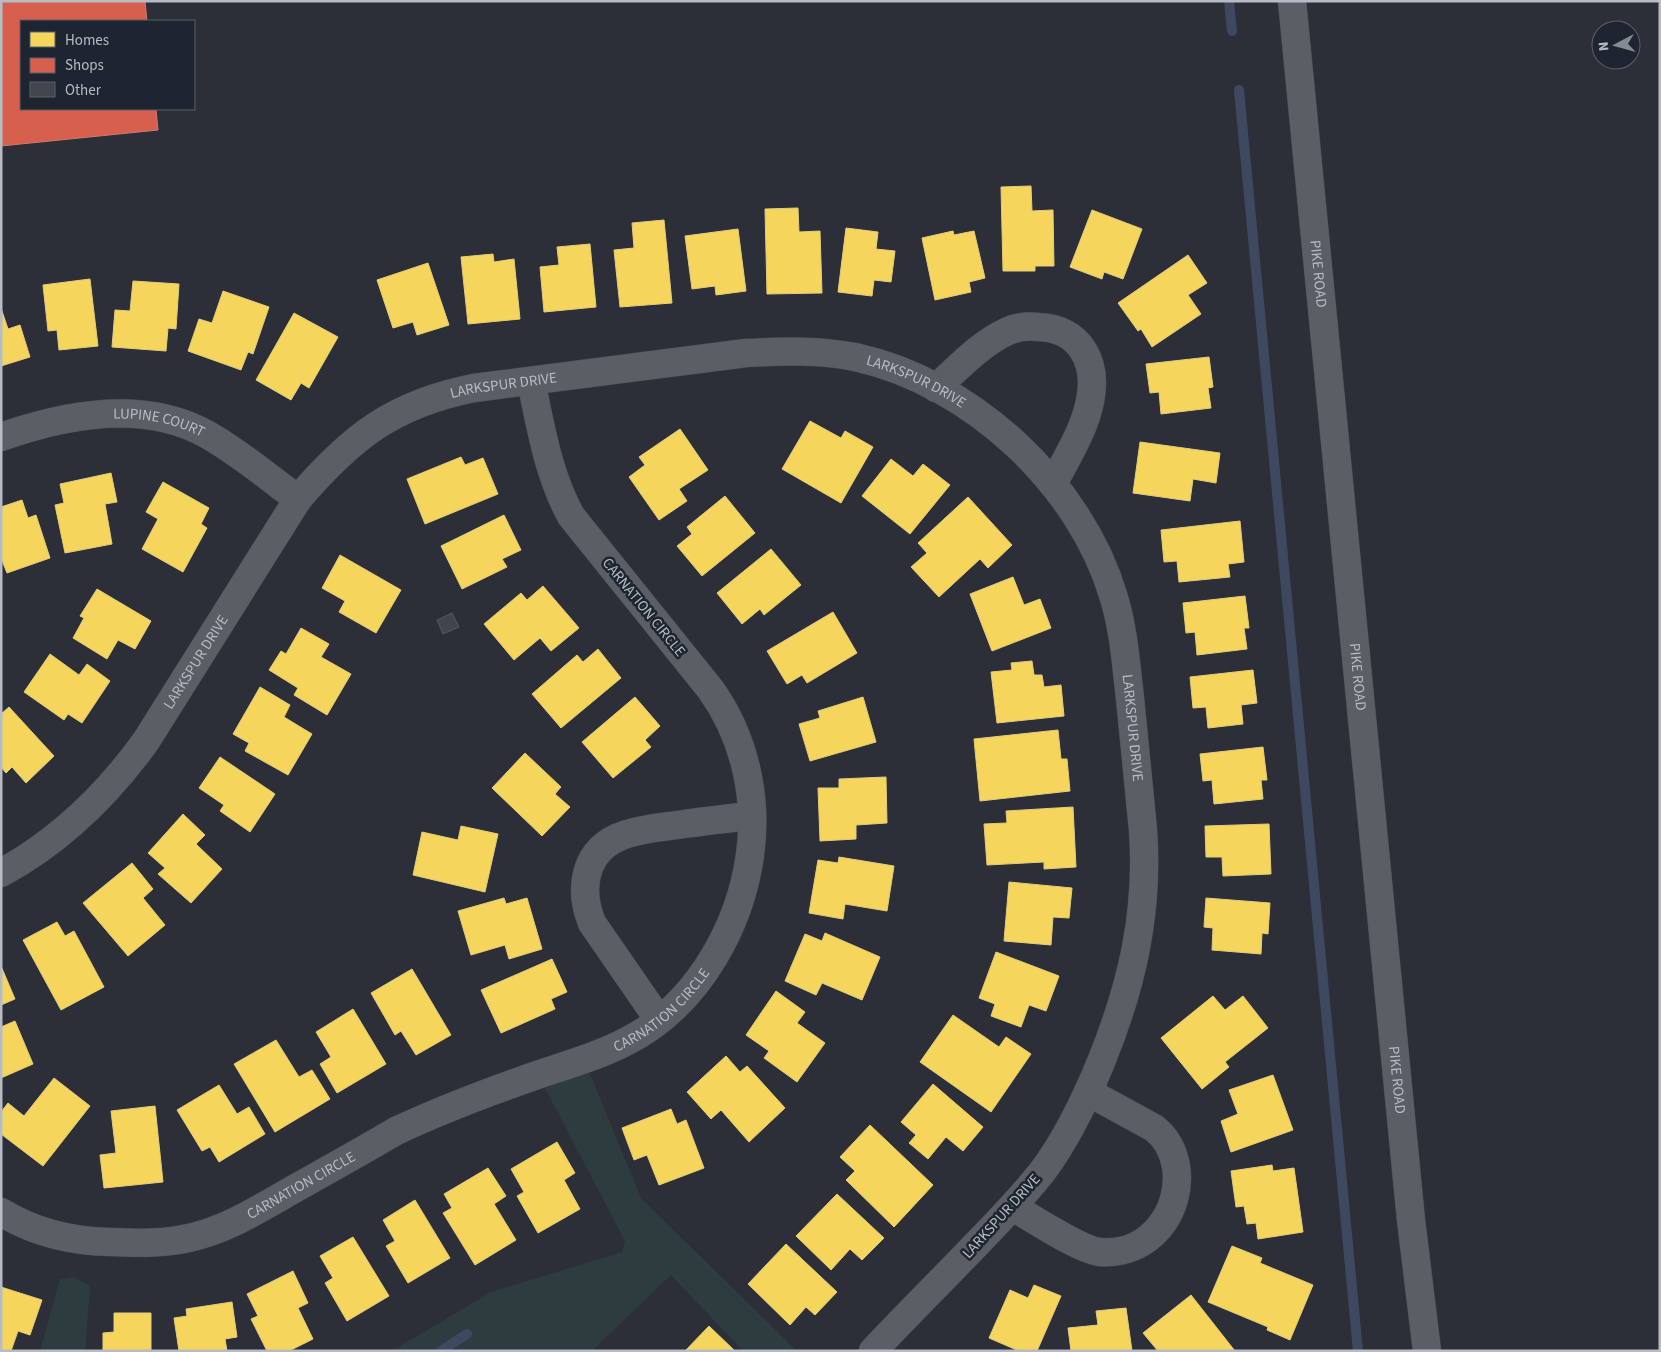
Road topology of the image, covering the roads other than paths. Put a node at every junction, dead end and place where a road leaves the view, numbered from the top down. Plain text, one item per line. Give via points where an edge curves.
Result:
1 (1292, 1) edge
2 (531, 381) junction
3 (936, 388) junction
4 (1, 437) edge
5 (1053, 484) junction
6 (298, 499) junction
7 (752, 816) junction
8 (1, 873) edge
9 (659, 1020) junction
10 (1088, 1092) junction
11 (1012, 1207) junction
12 (1, 1212) edge
13 (872, 1351) edge
14 (1427, 1351) edge

1 - 14 street, PIKE ROAD via 1410,1210
2 - 3 street, LARKSPUR DRIVE via 746,353 794,351 855,357 894,369
2 - 6 street, LARKSPUR DRIVE via 461,391 403,410 348,447
2 - 7 street, CARNATION CIRCLE via 547,457 566,507 578,527 720,702 745,761
3 - 5 street, LARKSPUR DRIVE via 980,414 1006,435
3 - 5 street via 985,346 1010,330 1028,326 1051,328 1072,338 1085,354 1092,376 1092,391 1086,417
4 - 6 street, LUPINE COURT via 39,424 81,416 157,418 207,434
5 - 10 street, LARKSPUR DRIVE via 1093,546 1118,609 1144,844 1142,909 1130,978 1116,1025
6 - 8 street, LARKSPUR DRIVE via 130,763 73,824
7 - 9 street, CARNATION CIRCLE via 746,879 726,936 697,982
7 - 9 street via 646,829 623,835 602,848 588,870 584,897 592,924
9 - 12 street, CARNATION CIRCLE via 629,1040 584,1059 396,1131 248,1216 217,1230 153,1243 82,1241 32,1229
10 - 11 street, LARKSPUR DRIVE via 1050,1160
10 - 11 street via 1154,1128 1168,1143 1178,1180 1166,1220 1156,1233 1141,1243 1121,1251 1102,1252 1084,1247
11 - 13 street, LARKSPUR DRIVE

